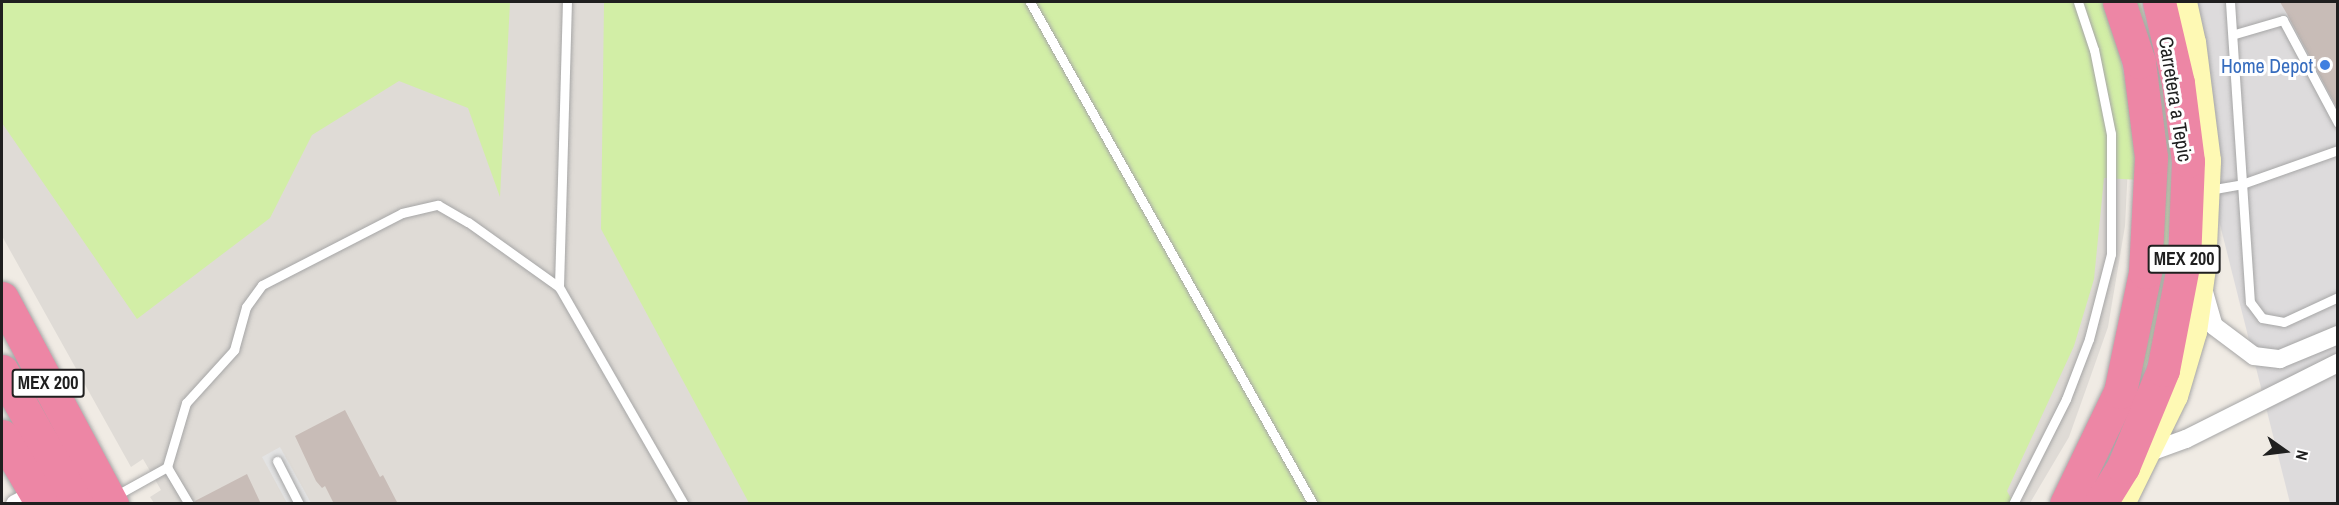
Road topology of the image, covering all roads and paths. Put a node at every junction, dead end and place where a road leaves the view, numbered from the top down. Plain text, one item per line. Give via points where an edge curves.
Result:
1 (567, 2) edge
2 (1030, 2) edge
3 (2078, 2) edge
4 (2120, 2) edge
5 (2159, 2) edge
6 (2184, 2) edge
7 (2230, 2) edge
8 (2235, 34) junction
9 (2337, 123) edge
10 (2337, 150) edge
11 (2242, 184) junction
12 (2206, 190) junction
13 (2203, 268) junction
14 (559, 287) junction
15 (2337, 297) edge
16 (2, 298) edge
17 (2337, 335) edge
18 (2311, 348) junction
19 (2337, 363) edge
20 (2, 371) edge
21 (2319, 372) junction
22 (2, 436) edge
23 (2150, 452) junction
24 (277, 461) dead end
25 (167, 467) junction
26 (94, 468) junction
27 (47, 497) edge
28 (107, 502) edge
29 (189, 504) edge
30 (299, 504) edge
31 (684, 504) edge
32 (1313, 504) edge
33 (2013, 504) edge
34 (2066, 504) edge
35 (2100, 504) edge
36 (2122, 504) edge

1 - 14 lane
2 - 32 lane
3 - 33 lane via 2099,71 2111,134 2110,254 2089,339 2066,399
4 - 34 highway, Carretera a Tepic / MEX 200 via 2139,62 2151,157 2145,272 2120,392
5 - 35 highway, Carretera a Tepic / MEX 200 via 2178,83 2188,161 2184,261 2163,370 2123,467
6 - 12 main road via 2208,161
7 - 8 lane
8 - 9 lane via 2283,20
8 - 11 lane
10 - 11 lane
11 - 12 lane
11 - 15 lane via 2250,302 2262,318 2284,322
12 - 13 main road
13 - 18 street via 2208,313 2214,326 2234,345 2280,359
13 - 23 main road via 2194,332 2175,396
14 - 25 lane via 451,211 428,205 402,213 351,242 278,274 252,295 234,350 186,403
14 - 31 lane
16 - 26 highway, MEX 200
17 - 18 street
18 - 21 street
19 - 21 street
20 - 27 highway, MEX 200
21 - 23 street via 2186,439
22 - 27 highway
23 - 36 main road
24 - 30 lane
25 - 28 lane
25 - 29 lane
26 - 27 street
26 - 28 highway, MEX 200

